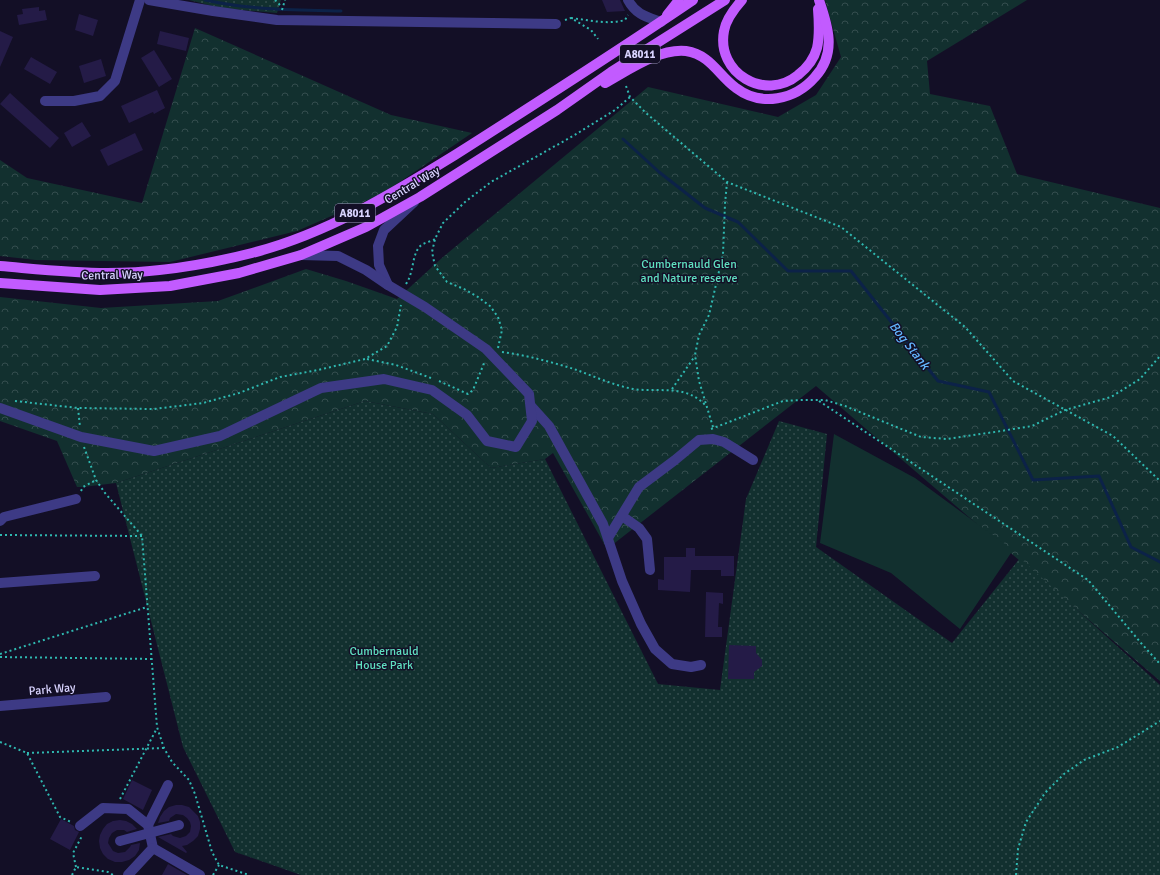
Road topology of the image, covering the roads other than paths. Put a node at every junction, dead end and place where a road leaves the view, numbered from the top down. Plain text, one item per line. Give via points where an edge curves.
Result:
1 (140, 0) edge
2 (149, 0) edge
3 (679, 0) edge
4 (694, 0) edge
5 (725, 0) edge
6 (742, 0) edge
7 (818, 0) edge
8 (629, 2) edge
9 (663, 21) junction
10 (556, 24) road end
11 (45, 101) dead end
12 (557, 110) junction
13 (420, 197) junction
14 (301, 255) junction
15 (0, 266) edge
16 (0, 282) edge
17 (388, 285) junction
18 (531, 406) junction
19 (0, 408) edge
20 (754, 460) dead end
21 (76, 499) dead end
22 (622, 516) junction
23 (0, 521) edge
24 (608, 538) junction
25 (650, 570) dead end
26 (95, 576) dead end
27 (0, 583) edge
28 (701, 665) dead end
29 (106, 697) dead end
30 (0, 706) edge
31 (168, 785) dead end
32 (179, 825) dead end
33 (80, 826) road end
34 (149, 829) junction
35 (120, 841) dead end
36 (153, 848) junction
37 (128, 875) edge
38 (200, 875) edge

1 - 11 street via 115,81 100,96 74,101
2 - 10 street via 277,20
3 - 9 main road
4 - 9 main road, Central Way / A8011
5 - 12 main road, Central Way / A8011 via 611,72
6 - 7 main road via 725,26 723,40 726,55 734,68 746,79 768,86 792,80 813,58 819,35
7 - 12 main road via 828,24 829,44 826,56 822,68 815,77 791,95 772,99 744,93 706,59 691,52 675,51 646,61
8 - 9 street via 642,16
9 - 15 main road, Central Way / A8011 via 504,125 398,190 345,218 296,239 215,261 140,272 87,272
12 - 13 main road, Central Way / A8011
13 - 14 main road, Central Way / A8011 via 366,227
13 - 17 street via 384,230 378,246 379,265
14 - 16 main road, Central Way / A8011 via 239,273 170,286 100,290
14 - 17 street via 338,256
17 - 18 street via 425,307 489,352 529,394
18 - 19 street via 532,421 516,447 487,440 468,415 432,390 384,379 321,388 220,436 154,451 81,437
18 - 24 street via 549,426 603,524
20 - 22 street via 724,442 713,439 699,440 639,487
21 - 23 street via 4,517
22 - 24 street
22 - 25 street via 639,528 647,539
24 - 28 street via 622,581 641,624 656,649 672,664 691,667
26 - 27 street
29 - 30 street, Park Way
31 - 34 street
32 - 34 street
33 - 34 street via 103,808 115,808 128,809
34 - 35 street
34 - 36 street
36 - 37 street
36 - 38 street

